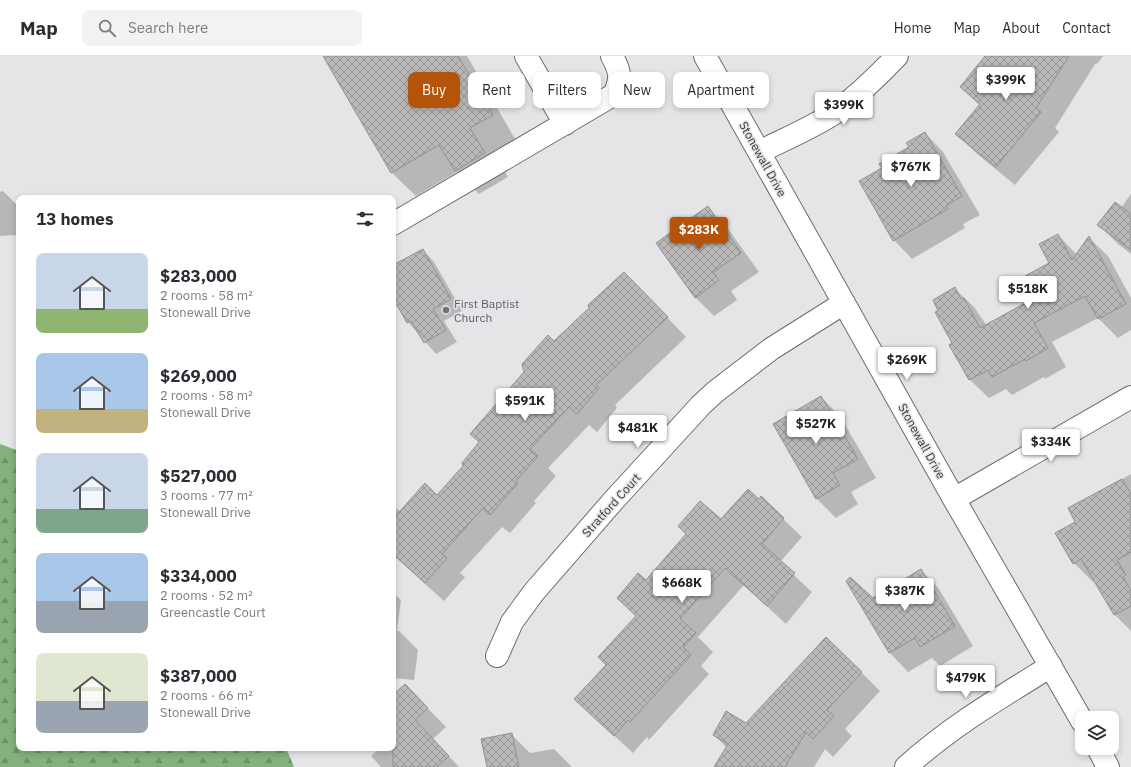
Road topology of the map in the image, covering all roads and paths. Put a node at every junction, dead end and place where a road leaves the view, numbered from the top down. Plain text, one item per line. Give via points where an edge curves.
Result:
1 (526, 56) edge
2 (612, 56) edge
3 (705, 56) edge
4 (897, 56) edge
5 (565, 124) junction
6 (759, 152) junction
7 (396, 222) edge
8 (844, 303) junction
9 (1131, 397) edge
10 (954, 498) junction
11 (497, 656) dead end
12 (1051, 666) junction
13 (1076, 711) edge
14 (1102, 755) edge
15 (906, 767) edge
16 (1108, 767) edge

1 - 5 street
2 - 5 street via 621,79 615,94
3 - 6 street, Stonewall Drive
4 - 6 street via 870,85 835,112
5 - 7 street
6 - 8 street, Stonewall Drive
8 - 10 street, Stonewall Drive
8 - 11 street, Stratford Court via 771,349 701,405 534,592 512,622
9 - 10 street
10 - 12 street, Stonewall Drive
12 - 13 street, Stonewall Drive
12 - 15 street via 968,718
14 - 16 street

